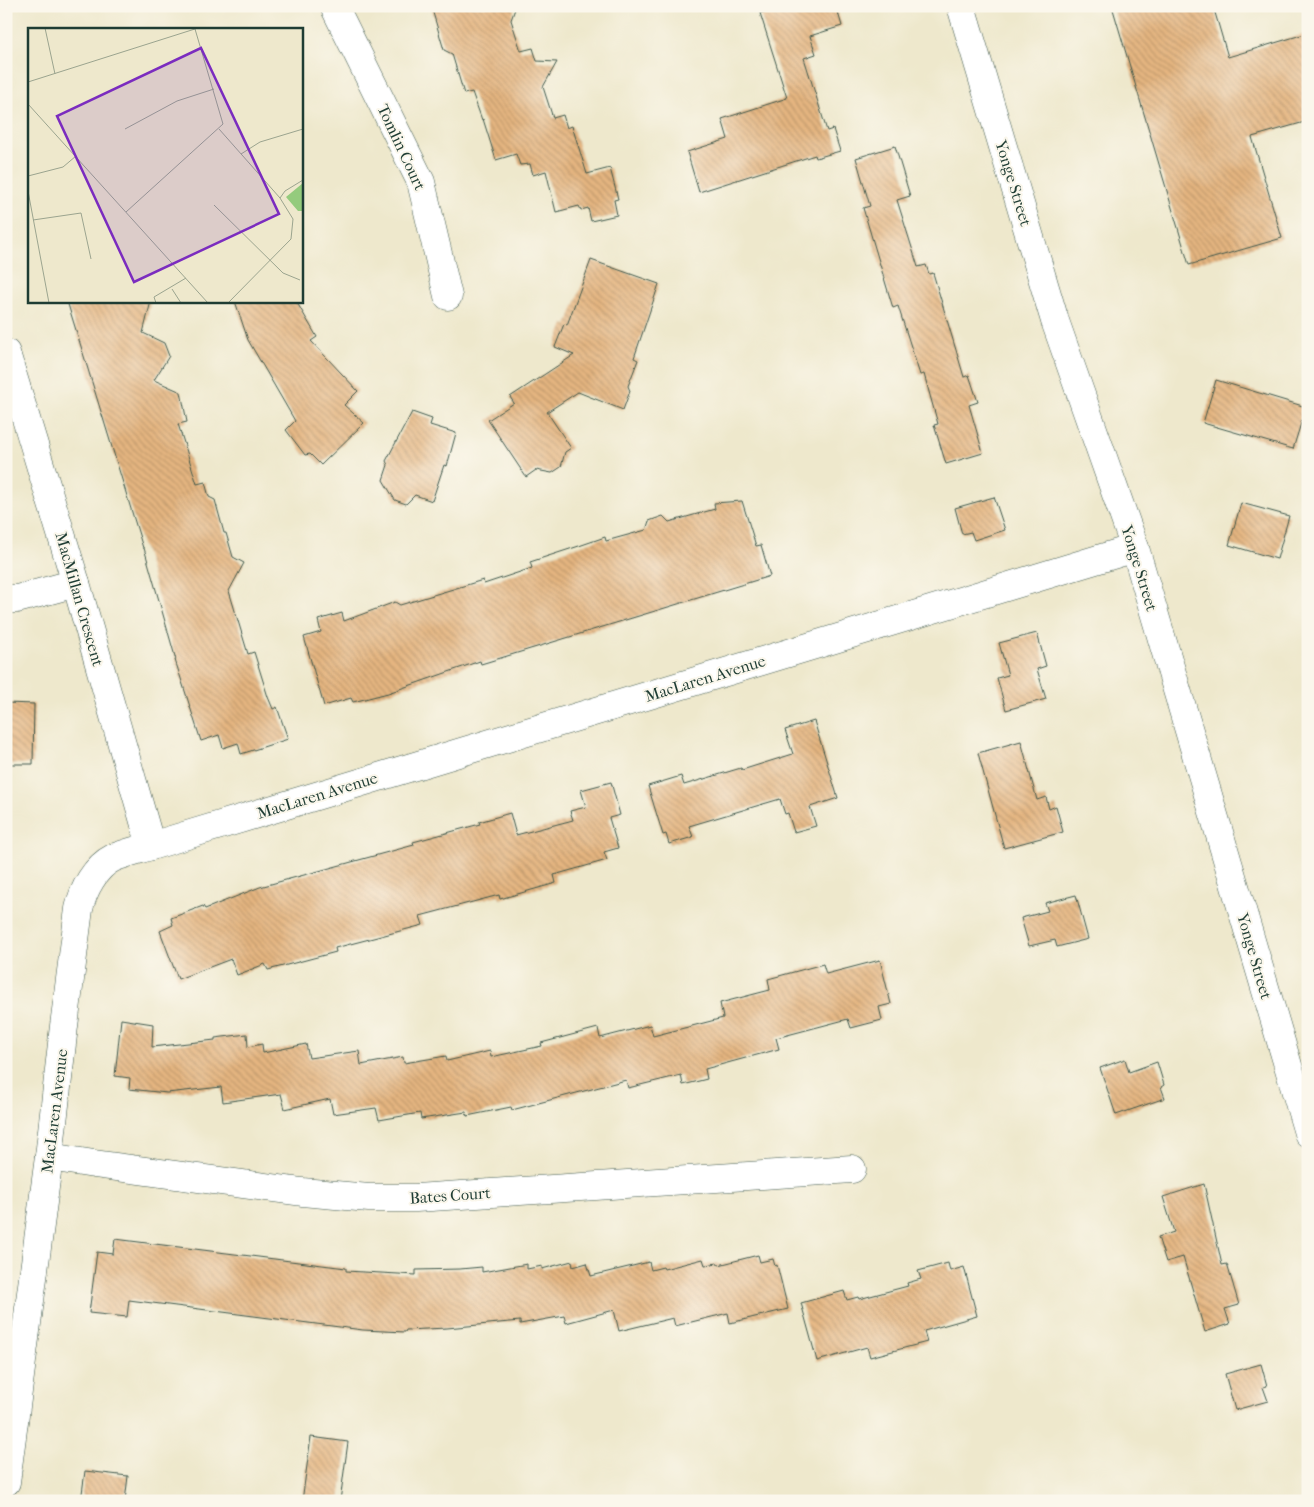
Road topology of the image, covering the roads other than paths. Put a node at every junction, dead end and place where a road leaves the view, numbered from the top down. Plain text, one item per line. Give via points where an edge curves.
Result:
1 (334, 6) edge
2 (961, 6) edge
3 (448, 296) dead end
4 (6, 353) edge
5 (1135, 548) junction
6 (76, 583) junction
7 (6, 599) edge
8 (151, 846) junction
9 (1308, 1133) edge
10 (49, 1157) junction
11 (852, 1169) dead end
12 (6, 1482) edge

1 - 3 street, Tomlin Court via 421,182
2 - 5 street, Yonge Street via 1055,321
4 - 6 street, MacMillan Crescent
5 - 8 street, MacLaren Avenue
5 - 9 street, Yonge Street
6 - 7 street
6 - 8 street, MacMillan Crescent
8 - 10 street, MacLaren Avenue via 113,858 90,880 81,899
10 - 11 street, Bates Court via 302,1192 369,1198 416,1198
10 - 12 street, MacLaren Avenue

